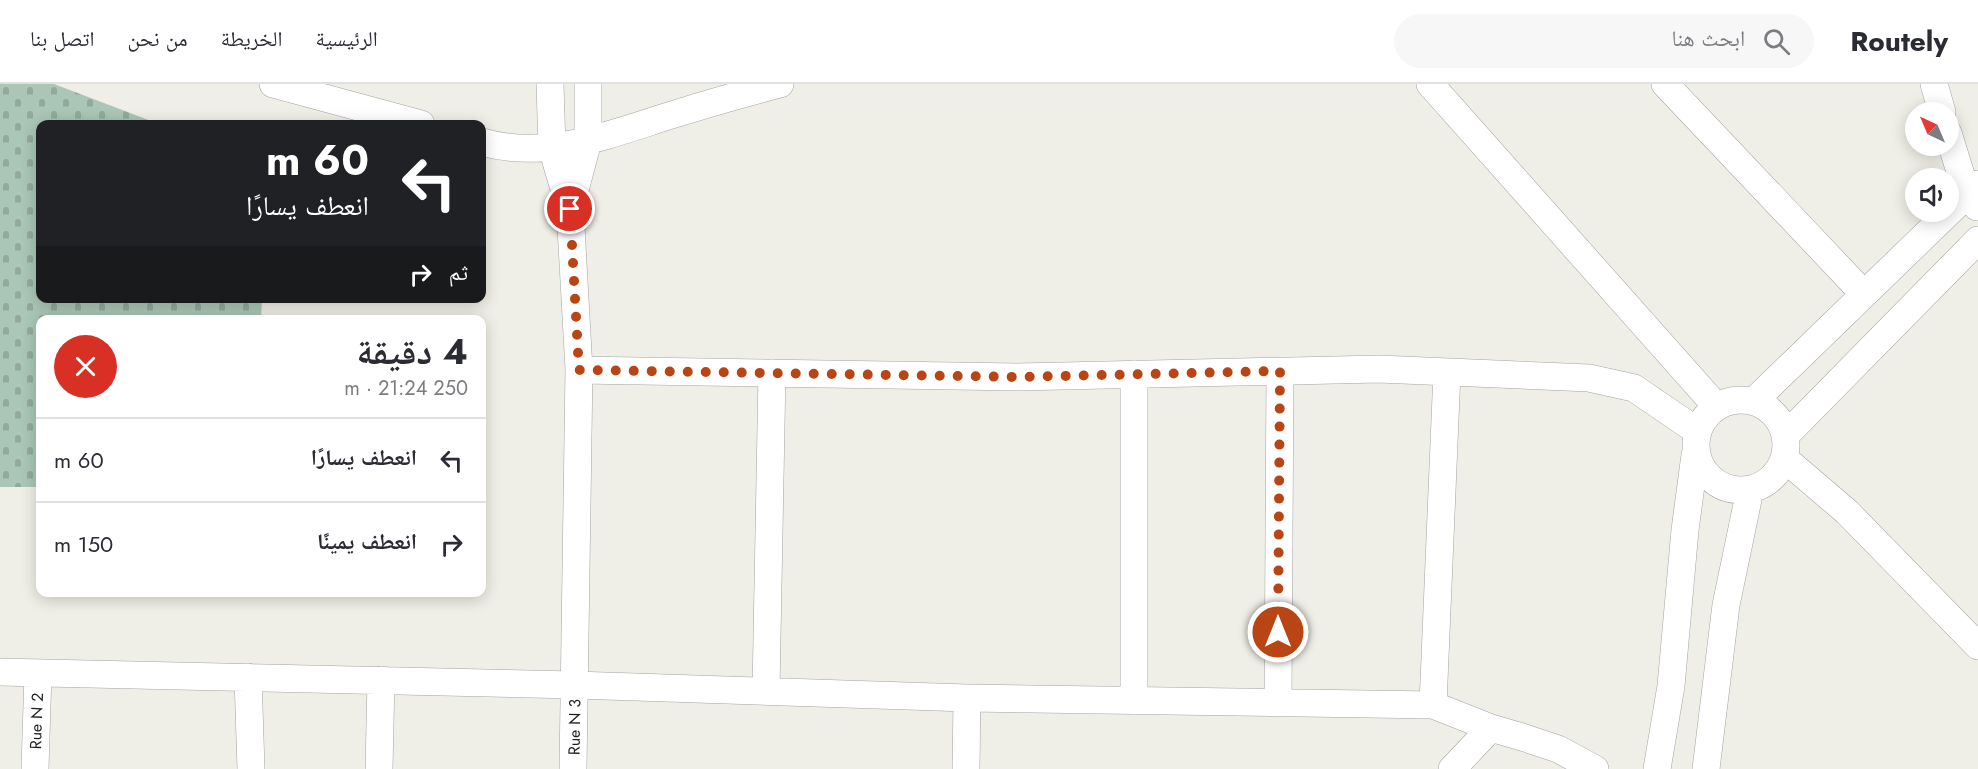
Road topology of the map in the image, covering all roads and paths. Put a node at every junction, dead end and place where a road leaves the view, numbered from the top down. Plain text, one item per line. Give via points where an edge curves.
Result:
1 (273, 84) edge
2 (550, 84) edge
3 (588, 84) edge
4 (780, 84) edge
5 (1430, 84) edge
6 (1665, 84) edge
7 (1934, 84) edge
8 (732, 90) edge
9 (1939, 102) edge
10 (406, 120) edge
11 (588, 141) junction
12 (486, 143) edge
13 (552, 148) junction
14 (1957, 156) edge
15 (1974, 196) edge
16 (570, 209) junction
17 (1978, 240) edge
18 (1864, 294) junction
19 (579, 370) junction
20 (1280, 371) junction
21 (1447, 372) junction
22 (772, 373) junction
23 (1134, 374) junction
24 (1755, 400) junction
25 (1717, 407) junction
26 (1696, 443) junction
27 (1785, 447) junction
28 (1750, 490) junction
29 (1978, 646) edge
30 (0, 672) edge
31 (38, 673) junction
32 (248, 677) junction
33 (381, 680) junction
34 (575, 685) junction
35 (766, 692) junction
36 (967, 698) junction
37 (1134, 701) junction
38 (1278, 703) junction
39 (1433, 705) junction
40 (1491, 729) junction
41 (34, 769) edge
42 (251, 769) edge
43 (379, 769) edge
44 (573, 769) edge
45 (966, 769) edge
46 (1452, 769) edge
47 (1595, 769) edge
48 (1657, 769) edge
49 (1706, 769) edge

1 - 10 street
2 - 13 street
3 - 11 street
4 - 8 street
5 - 25 street
6 - 18 street
7 - 9 street
8 - 11 street
11 - 13 street
11 - 16 street
12 - 13 street via 523,149
13 - 16 street
14 - 15 street
15 - 18 street
16 - 19 street, Rue N 3
17 - 27 street
18 - 24 street
19 - 22 street
19 - 34 street, Rue N 3
20 - 21 street
20 - 23 street
20 - 38 street
21 - 26 street via 1589,378 1634,388
21 - 39 street
22 - 23 street via 1018,377
22 - 35 street
23 - 37 street
24 - 25 street via 1731,399
24 - 27 street via 1775,413
25 - 26 street via 1710,410
26 - 28 street via 1706,476 1727,489
26 - 48 street via 1671,686
27 - 28 street via 1772,479
27 - 29 street
28 - 49 street via 1726,605
30 - 31 street
31 - 32 street
31 - 41 street, Rue N 2
32 - 33 street
32 - 42 street
33 - 34 street
33 - 43 street
34 - 35 street
34 - 44 street, Rue N 3
35 - 36 street
36 - 37 street
36 - 45 street
37 - 38 street
38 - 39 street
39 - 40 street
40 - 46 street
40 - 47 street via 1558,749

